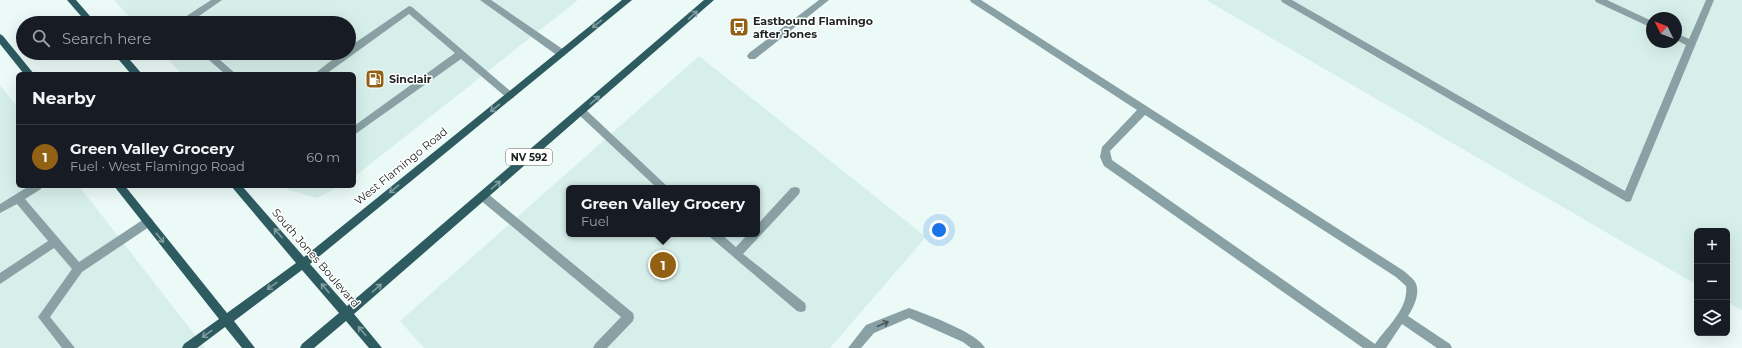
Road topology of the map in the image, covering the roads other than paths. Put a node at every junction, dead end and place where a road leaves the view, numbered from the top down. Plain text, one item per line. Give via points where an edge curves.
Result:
1 (71, 0) edge
2 (218, 0) edge
3 (484, 0) edge
4 (628, 0) edge
5 (710, 0) edge
6 (825, 0) edge
7 (974, 0) edge
8 (1285, 0) edge
9 (1599, 0) edge
10 (1710, 0) edge
11 (86, 16) edge
12 (193, 16) edge
13 (1646, 22) edge
14 (0, 38) edge
15 (1682, 39) edge
16 (1692, 44) junction
17 (356, 48) edge
18 (461, 54) junction
19 (561, 54) junction
20 (752, 56) dead end
21 (16, 58) edge
22 (18, 60) edge
23 (126, 60) edge
24 (214, 60) edge
25 (339, 60) edge
26 (27, 72) edge
27 (136, 72) edge
28 (229, 72) edge
29 (322, 72) edge
30 (510, 95) junction
31 (1143, 110) junction
32 (581, 112) junction
33 (356, 130) edge
34 (661, 185) edge
35 (34, 188) edge
36 (121, 188) edge
37 (238, 188) edge
38 (795, 191) dead end
39 (483, 196) junction
40 (18, 198) junction
41 (0, 209) edge
42 (148, 222) junction
43 (760, 229) edge
44 (717, 237) edge
45 (752, 237) edge
46 (56, 242) junction
47 (736, 254) junction
48 (304, 263) junction
49 (78, 268) junction
50 (0, 279) edge
51 (801, 307) dead end
52 (347, 314) junction
53 (1401, 318) junction
54 (226, 320) junction
55 (69, 348) edge
56 (188, 348) edge
57 (248, 348) edge
58 (306, 348) edge
59 (376, 348) edge
60 (599, 348) edge
61 (854, 348) edge
62 (979, 348) edge
63 (1372, 348) edge
64 (1379, 348) edge
65 (1446, 348) edge

1 - 11 main road
2 - 12 lane
3 - 19 lane
4 -> 19 main road, West Flamingo Road
32 -> 5 main road, NV 592
6 - 20 lane
7 - 31 lane
8 - 16 lane via 1627,198
9 - 13 lane
10 - 16 lane
14 - 21 main road
15 - 16 lane
17 - 18 lane via 409,9
18 - 30 lane
18 - 33 lane
19 - 30 main road, West Flamingo Road
22 - 26 main road
23 - 27 main road
24 - 28 lane
25 - 29 lane
30 -> 48 main road, West Flamingo Road
31 - 53 lane via 1400,274 1411,284 1412,292 1409,306
31 - 63 lane via 1105,150 1108,163
32 - 34 lane
39 -> 32 main road, NV 592
35 - 40 lane
36 - 42 main road
48 -> 37 main road, South Jones Boulevard
38 - 43 lane
52 -> 39 main road, NV 592
39 - 60 lane via 629,317
40 - 41 lane
40 - 46 lane
42 - 49 lane
42 -> 54 main road
44 - 47 lane
45 - 47 lane
46 - 49 lane
46 - 50 lane
47 - 51 lane
52 -> 48 main road, South Jones Boulevard
48 -> 54 main road, West Flamingo Road
49 - 55 lane via 43,317
52 - 58 main road, NV 592
59 -> 52 main road, South Jones Boulevard
53 - 64 lane
53 - 65 lane
54 -> 56 main road, West Flamingo Road
54 - 57 main road
61 -> 62 lane via 870,329 909,313 967,338

